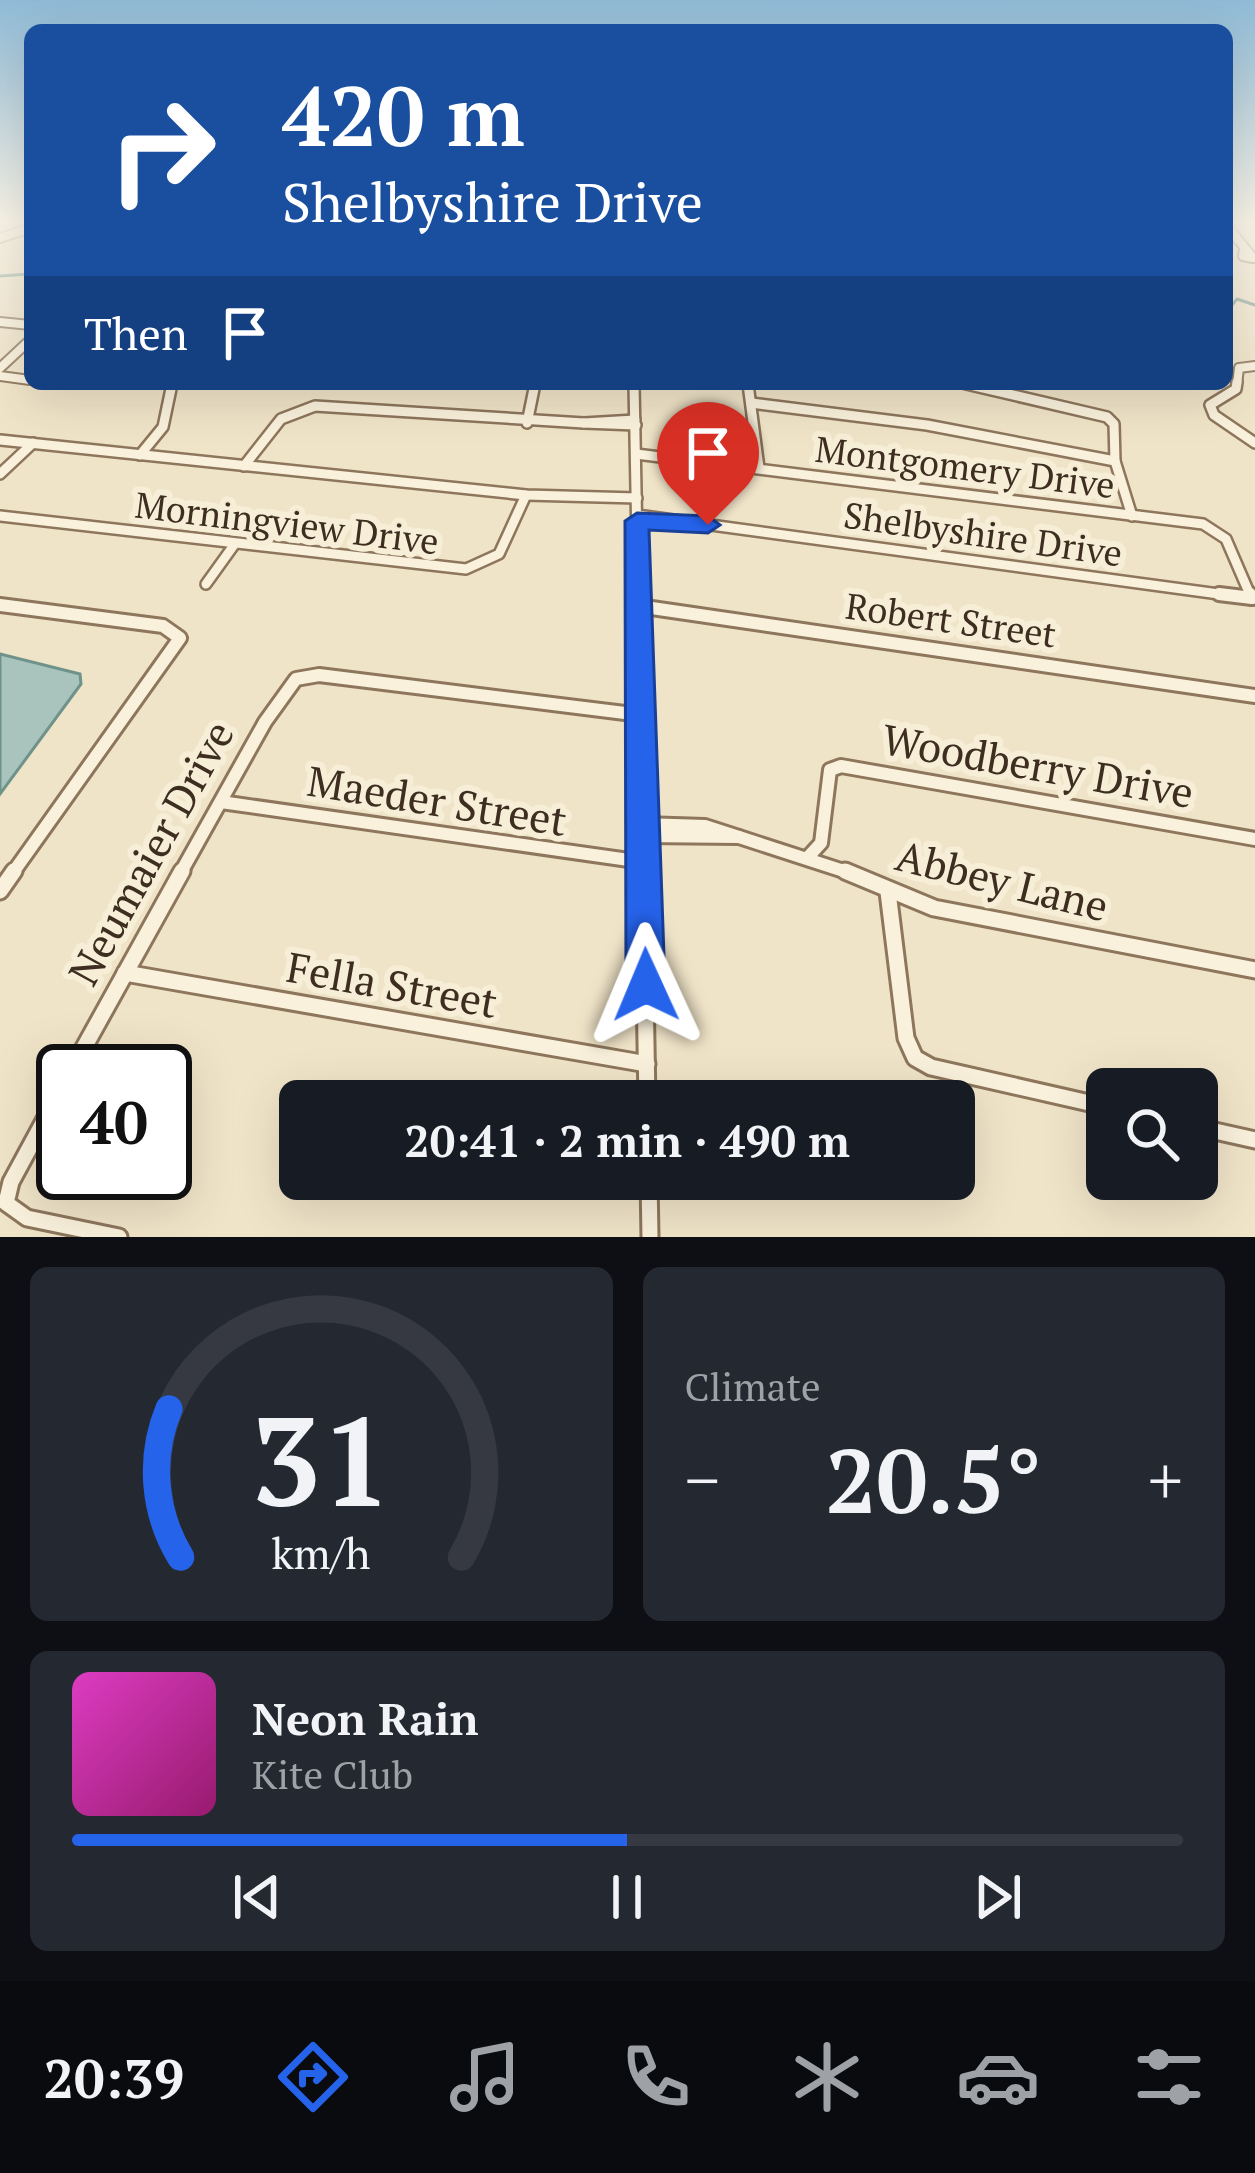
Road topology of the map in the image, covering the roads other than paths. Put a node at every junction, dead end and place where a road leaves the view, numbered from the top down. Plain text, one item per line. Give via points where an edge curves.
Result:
1 (24, 346) edge
2 (1255, 366) edge
3 (0, 372) edge
4 (171, 390) edge
5 (534, 390) edge
6 (634, 390) edge
7 (749, 390) edge
8 (992, 390) edge
9 (751, 403) junction
10 (635, 422) junction
11 (527, 423) junction
12 (0, 440) edge
13 (33, 443) junction
14 (1255, 443) edge
15 (636, 454) junction
16 (140, 455) junction
17 (1115, 461) junction
18 (244, 466) junction
19 (759, 468) junction
20 (0, 474) edge
21 (526, 495) junction
22 (637, 495) junction
23 (0, 516) edge
24 (1132, 516) junction
25 (637, 518) junction
26 (233, 545) junction
27 (1250, 580) edge
28 (206, 584) dead end
29 (0, 605) edge
30 (638, 606) junction
31 (1255, 696) edge
32 (641, 715) junction
33 (221, 802) junction
34 (643, 830) junction
35 (1255, 839) edge
36 (809, 856) junction
37 (643, 862) junction
38 (0, 891) edge
39 (888, 892) junction
40 (1255, 970) edge
41 (125, 974) junction
42 (86, 1044) edge
43 (647, 1064) junction
44 (647, 1080) edge
45 (1086, 1102) edge
46 (1218, 1132) edge
47 (36, 1136) edge
48 (1255, 1140) edge
49 (649, 1200) edge
50 (118, 1237) edge
51 (650, 1237) edge

1 - 3 street
2 - 14 street via 1239,368 1236,389 1210,405
4 - 16 street via 165,424
5 - 11 street
6 - 10 street
7 - 9 street
8 - 17 street via 1107,417
9 - 17 street
9 - 19 street
10 - 11 street
10 - 15 street
11 - 18 street via 307,407 281,419
12 - 13 street
13 - 16 street
13 - 20 street
15 - 19 street, Montgomery Drive
15 - 22 street
16 - 18 street
17 - 24 street
18 - 21 street
19 - 24 street, Montgomery Drive
21 - 22 street
21 - 26 street, Morningview Drive via 499,554 472,568
22 - 25 street
23 - 26 street, Morningview Drive
24 - 27 street, Montgomery Drive via 1216,529
25 - 27 street, Shelbyshire Drive via 1252,598
25 - 30 street
26 - 28 street
29 - 38 street via 179,632
30 - 31 street, Robert Street
30 - 32 street
32 - 33 street, Neumaier Drive via 300,677 280,697
32 - 34 street
33 - 37 street, Maeder Street
33 - 41 street, Neumaier Drive
34 - 36 street, Abbey Lane via 739,837
34 - 37 street
35 - 36 street, Woodberry Drive via 837,766 828,777 821,843
36 - 39 street, Abbey Lane
37 - 43 street
39 - 40 street, Abbey Lane via 966,915
39 - 45 street via 915,1058
41 - 42 street, Neumaier Drive
41 - 43 street, Fella Street
43 - 44 street
46 - 48 street
47 - 50 street via 6,1203 27,1218
49 - 51 street

